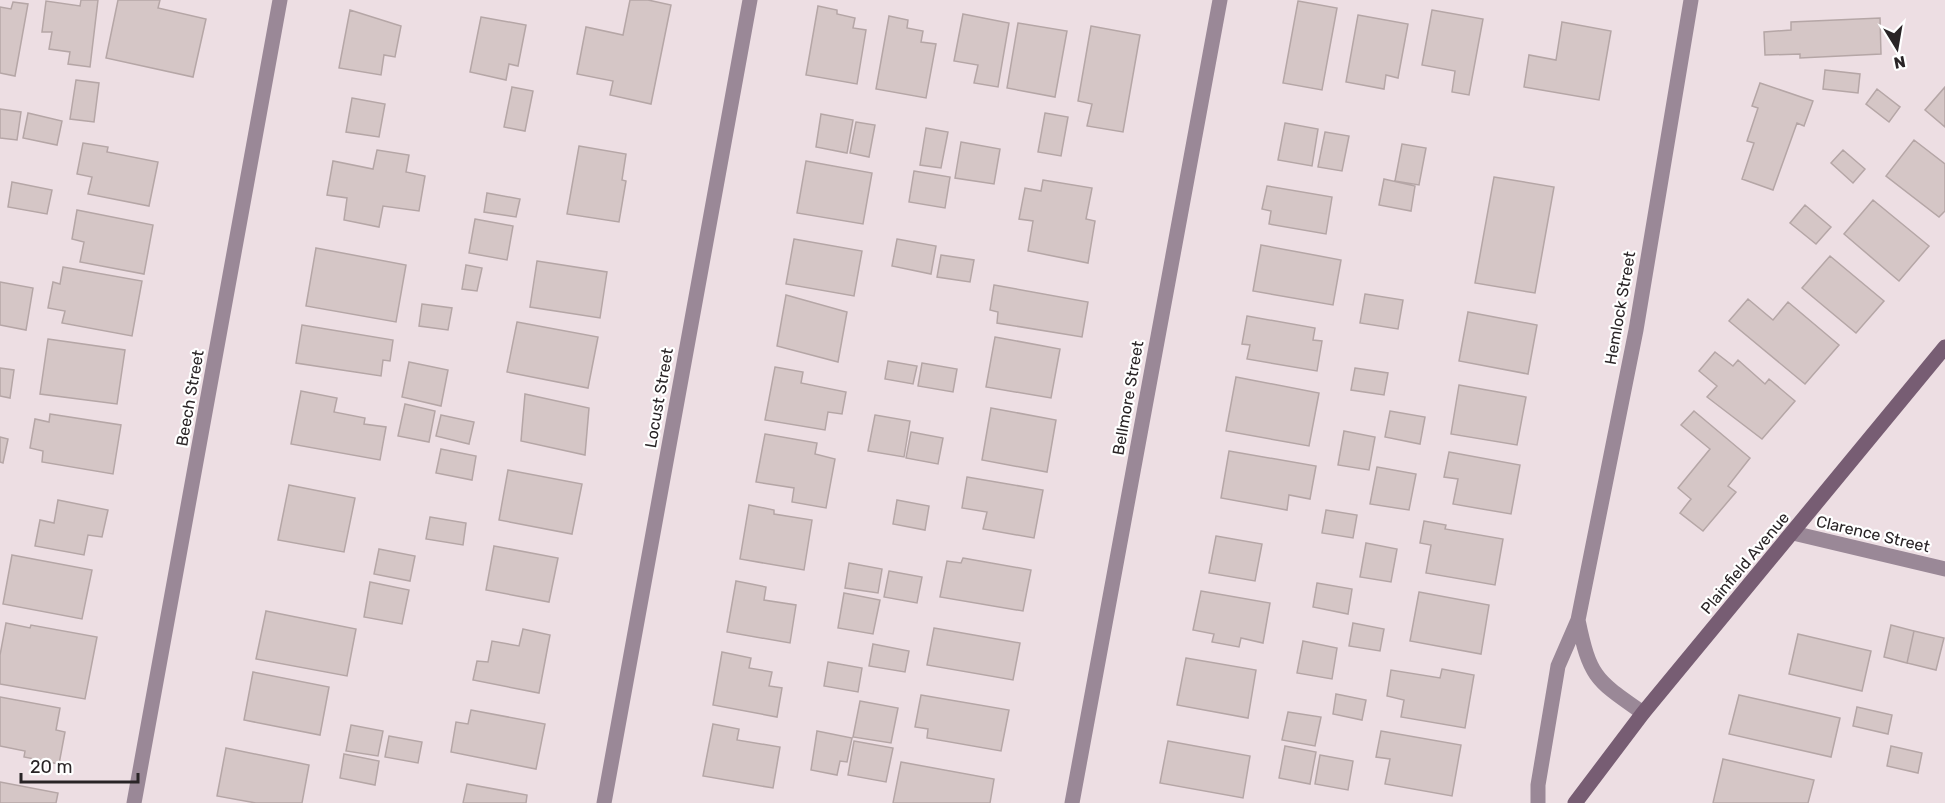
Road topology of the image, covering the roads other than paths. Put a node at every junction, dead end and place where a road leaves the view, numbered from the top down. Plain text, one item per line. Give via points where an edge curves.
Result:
1 (280, 0) edge
2 (750, 0) edge
3 (1220, 0) edge
4 (1691, 0) edge
5 (1945, 347) edge
6 (1793, 534) junction
7 (1945, 569) edge
8 (1578, 620) junction
9 (1643, 713) junction
10 (134, 803) edge
11 (604, 803) edge
12 (1072, 803) edge
13 (1538, 803) edge
14 (1575, 803) edge

1 - 10 street, Beech Street
2 - 11 street, Locust Street
3 - 12 street, Bellmore Street
4 - 8 street, Hemlock Street via 1636,330
5 - 6 main road, Plainfield Avenue
6 - 7 street, Clarence Street
6 - 9 main road, Plainfield Avenue
8 - 9 street, Hemlock Street via 1586,659 1598,679
8 - 13 street, Hemlock Street via 1558,666
9 - 14 main road, Plainfield Avenue

